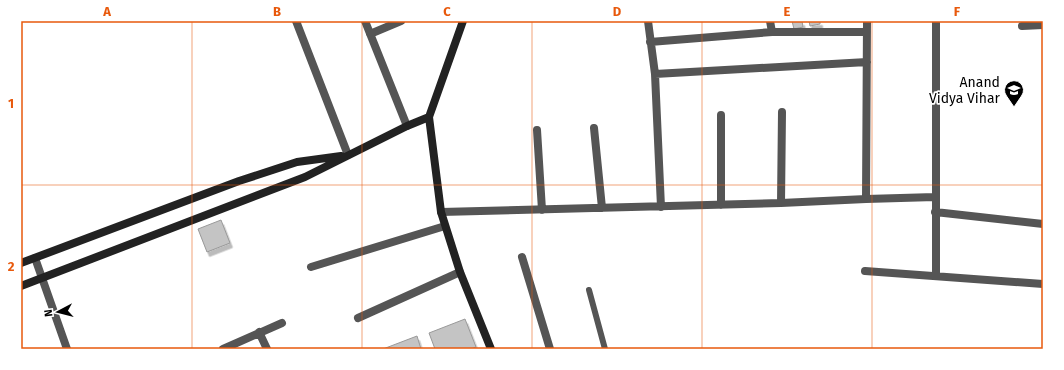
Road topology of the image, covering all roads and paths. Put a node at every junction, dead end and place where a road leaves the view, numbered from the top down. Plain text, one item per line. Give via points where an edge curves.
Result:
1 (296, 21) edge
2 (365, 21) edge
3 (401, 21) edge
4 (463, 21) edge
5 (648, 21) edge
6 (770, 21) edge
7 (867, 21) edge
8 (936, 21) edge
9 (1043, 25) edge
10 (1022, 26) dead end
11 (772, 32) junction
12 (867, 32) junction
13 (370, 34) junction
14 (650, 42) junction
15 (867, 62) junction
16 (655, 74) junction
17 (782, 112) dead end
18 (721, 115) dead end
19 (429, 117) junction
20 (407, 126) junction
21 (594, 128) dead end
22 (537, 130) dead end
23 (348, 155) junction
24 (935, 198) junction
25 (866, 199) junction
26 (781, 204) junction
27 (721, 205) junction
28 (662, 207) junction
29 (602, 208) junction
30 (542, 210) junction
31 (440, 212) junction
32 (935, 212) junction
33 (1043, 224) edge
34 (445, 226) junction
35 (522, 257) dead end
36 (36, 258) junction
37 (21, 263) edge
38 (311, 267) dead end
39 (865, 271) dead end
40 (460, 272) junction
41 (936, 276) junction
42 (42, 278) junction
43 (1043, 284) edge
44 (21, 286) edge
45 (589, 290) dead end
46 (358, 318) dead end
47 (282, 323) dead end
48 (259, 332) junction
49 (66, 347) edge
50 (58, 349) edge
51 (223, 349) edge
52 (267, 349) edge
53 (491, 349) edge
54 (550, 349) edge
55 (605, 349) edge

1 - 23 street
2 - 13 street
3 - 13 street
4 - 19 street
5 - 14 street
6 - 11 street
7 - 12 street
8 - 24 street
9 - 10 street
11 - 12 street
11 - 14 street
12 - 15 street
13 - 20 street
14 - 16 street
15 - 16 street
15 - 25 street
16 - 28 street
17 - 26 street
18 - 27 street
19 - 20 street
19 - 31 street
20 - 23 street
21 - 29 street
22 - 30 street
23 - 36 street via 297,162 239,180
23 - 42 street via 305,177
24 - 25 street
24 - 32 street
25 - 26 street
26 - 27 street
27 - 28 street
28 - 29 street
29 - 30 street
30 - 31 street
31 - 34 street
32 - 33 street
32 - 41 street
34 - 38 street
34 - 40 street
35 - 54 street
36 - 37 street
36 - 42 street
39 - 41 street
40 - 46 street
40 - 53 street
41 - 43 street
42 - 44 street
42 - 49 street
45 - 55 lane
47 - 48 street
48 - 51 street
48 - 52 street
49 - 50 street

